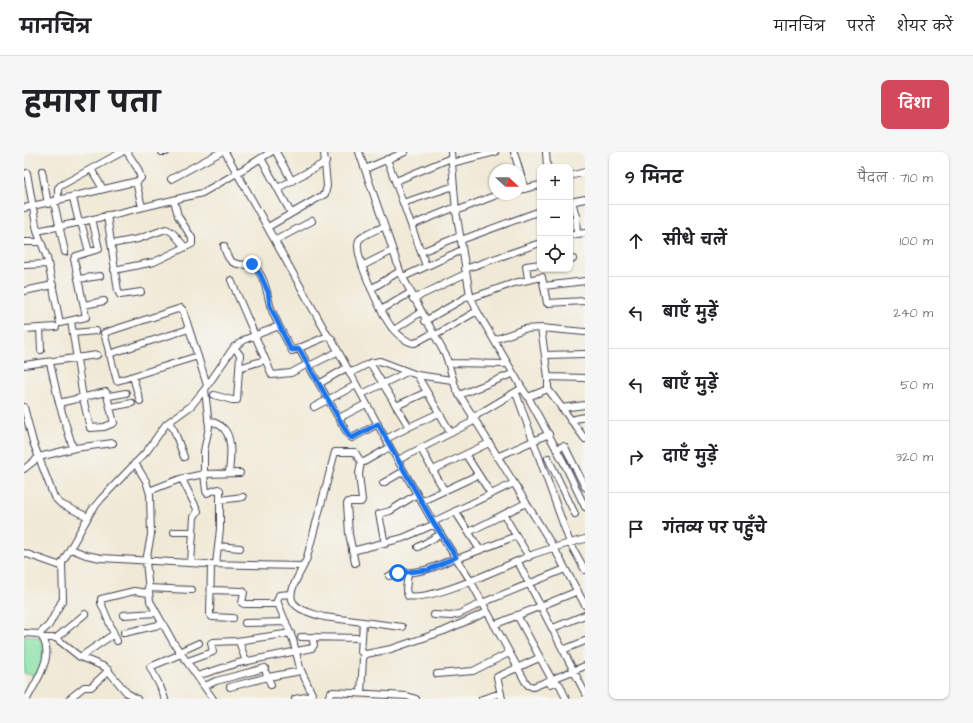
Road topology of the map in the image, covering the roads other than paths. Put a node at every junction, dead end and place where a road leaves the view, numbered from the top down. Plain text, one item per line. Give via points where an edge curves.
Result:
1 (122, 152) edge
2 (127, 152) edge
3 (162, 152) edge
4 (166, 152) edge
5 (220, 152) edge
6 (225, 152) edge
7 (271, 152) edge
8 (276, 152) edge
9 (324, 152) edge
10 (359, 152) edge
11 (405, 152) edge
12 (495, 152) edge
13 (514, 152) edge
14 (546, 152) edge
15 (261, 158) junction
16 (451, 158) edge
17 (387, 159) junction
18 (326, 162) junction
19 (517, 164) edge
20 (547, 164) edge
21 (91, 169) junction
22 (365, 169) junction
23 (42, 171) dead end
24 (585, 172) edge
25 (27, 173) dead end
26 (237, 173) junction
27 (573, 175) edge
28 (171, 178) dead end
29 (292, 180) junction
30 (396, 181) junction
31 (136, 182) junction
32 (454, 186) junction
33 (537, 186) edge
34 (278, 188) junction
35 (103, 189) junction
36 (525, 189) edge
37 (489, 197) edge
38 (73, 198) junction
39 (585, 199) edge
40 (174, 200) junction
41 (53, 202) junction
42 (573, 202) edge
43 (403, 203) junction
44 (33, 206) junction
45 (142, 207) junction
46 (24, 208) edge
47 (573, 208) edge
48 (456, 209) junction
49 (291, 213) junction
50 (537, 213) edge
51 (107, 215) junction
52 (92, 219) junction
53 (80, 222) junction
54 (312, 222) dead end
55 (412, 225) junction
56 (59, 227) junction
57 (268, 227) junction
58 (383, 227) junction
59 (37, 231) junction
60 (577, 234) junction
61 (585, 234) edge
62 (573, 235) edge
63 (461, 238) junction
64 (276, 240) junction
65 (24, 242) edge
66 (40, 242) junction
67 (111, 244) junction
68 (537, 244) edge
69 (184, 246) junction
70 (224, 246) dead end
71 (392, 250) junction
72 (462, 250) junction
73 (65, 252) dead end
74 (89, 252) junction
75 (421, 252) junction
76 (47, 264) junction
77 (537, 264) edge
78 (24, 265) edge
79 (362, 266) junction
80 (426, 266) junction
81 (114, 270) junction
82 (465, 271) junction
83 (401, 274) junction
84 (100, 276) dead end
85 (78, 279) junction
86 (528, 279) junction
87 (231, 280) dead end
88 (585, 281) edge
89 (53, 285) junction
90 (544, 286) junction
91 (371, 289) junction
92 (24, 291) edge
93 (141, 292) dead end
94 (412, 296) junction
95 (471, 297) junction
96 (104, 301) dead end
97 (585, 301) edge
98 (84, 305) junction
99 (381, 310) junction
100 (421, 312) junction
101 (477, 312) junction
102 (71, 321) junction
103 (426, 321) junction
104 (279, 326) junction
105 (56, 327) dead end
106 (40, 328) junction
107 (541, 328) junction
108 (24, 329) edge
109 (189, 329) junction
110 (394, 330) junction
111 (96, 331) dead end
112 (585, 332) edge
113 (73, 333) junction
114 (434, 334) junction
115 (256, 335) junction
116 (328, 336) junction
117 (494, 340) junction
118 (234, 347) junction
119 (299, 349) junction
120 (41, 350) dead end
121 (338, 352) junction
122 (109, 354) junction
123 (545, 354) junction
124 (585, 354) edge
125 (97, 355) dead end
126 (198, 356) junction
127 (76, 359) junction
128 (265, 360) junction
129 (50, 363) junction
130 (370, 363) junction
131 (449, 363) junction
132 (508, 364) junction
133 (24, 365) edge
134 (309, 365) junction
135 (239, 368) junction
136 (347, 370) junction
137 (407, 372) junction
138 (417, 375) junction
139 (133, 376) junction
140 (507, 376) junction
141 (548, 377) junction
142 (585, 378) edge
143 (452, 380) junction
144 (319, 384) junction
145 (356, 385) junction
146 (383, 385) junction
147 (206, 387) junction
148 (522, 388) junction
149 (548, 390) junction
150 (427, 392) junction
151 (126, 393) dead end
152 (516, 393) junction
153 (362, 394) junction
154 (214, 395) dead end
155 (459, 395) junction
156 (108, 396) junction
157 (528, 397) junction
158 (83, 398) junction
159 (328, 399) junction
160 (132, 402) dead end
161 (140, 402) dead end
162 (59, 403) junction
163 (366, 404) junction
164 (585, 405) edge
165 (396, 406) junction
166 (24, 407) edge
167 (314, 407) dead end
168 (111, 408) junction
169 (561, 408) junction
170 (439, 413) junction
171 (585, 417) edge
172 (339, 418) junction
173 (473, 419) junction
174 (208, 420) junction
175 (570, 420) junction
176 (169, 422) junction
177 (378, 424) junction
178 (409, 427) junction
179 (451, 432) junction
180 (548, 434) junction
181 (386, 439) junction
182 (585, 439) edge
183 (531, 441) junction
184 (113, 443) dead end
185 (488, 443) junction
186 (390, 447) junction
187 (73, 448) junction
188 (420, 449) junction
189 (557, 451) junction
190 (466, 454) junction
191 (39, 457) junction
192 (184, 457) dead end
193 (497, 457) junction
194 (548, 458) junction
195 (398, 460) junction
196 (540, 460) junction
197 (361, 462) junction
198 (135, 463) junction
199 (24, 469) edge
200 (433, 470) junction
201 (404, 471) junction
202 (229, 473) junction
203 (240, 473) dead end
204 (204, 474) junction
205 (478, 475) junction
206 (182, 479) junction
207 (383, 483) dead end
208 (514, 483) junction
209 (585, 487) edge
210 (444, 490) junction
211 (149, 491) junction
212 (417, 494) junction
213 (491, 494) junction
214 (566, 496) junction
215 (243, 497) dead end
216 (220, 500) junction
217 (555, 500) junction
218 (422, 502) junction
219 (526, 503) junction
220 (585, 507) edge
221 (455, 511) junction
222 (504, 514) junction
223 (575, 514) dead end
224 (88, 517) junction
225 (434, 523) junction
226 (174, 532) dead end
227 (193, 532) junction
228 (469, 532) junction
229 (441, 534) junction
230 (516, 536) junction
231 (585, 539) edge
232 (570, 543) junction
233 (385, 544) junction
234 (218, 546) junction
235 (418, 547) dead end
236 (240, 548) dead end
237 (554, 548) junction
238 (71, 549) junction
239 (480, 550) junction
240 (352, 551) junction
241 (24, 553) edge
242 (529, 557) junction
243 (456, 558) junction
244 (146, 561) junction
245 (518, 562) junction
246 (191, 563) junction
247 (355, 563) dead end
248 (214, 564) junction
249 (304, 565) junction
250 (61, 566) junction
251 (565, 569) junction
252 (585, 570) edge
253 (408, 573) junction
254 (389, 576) dead end
255 (470, 580) junction
256 (528, 584) junction
257 (192, 590) dead end
258 (211, 590) junction
259 (148, 591) junction
260 (578, 591) junction
261 (291, 594) junction
262 (482, 603) junction
263 (278, 604) junction
264 (585, 605) edge
265 (540, 606) junction
266 (487, 612) junction
267 (156, 613) junction
268 (85, 614) dead end
269 (434, 614) dead end
270 (123, 615) dead end
271 (517, 615) junction
272 (585, 615) edge
273 (234, 618) dead end
274 (286, 622) junction
275 (245, 623) dead end
276 (363, 623) junction
277 (163, 624) junction
278 (494, 624) junction
279 (402, 627) dead end
280 (552, 628) junction
281 (24, 633) edge
282 (124, 633) dead end
283 (291, 633) junction
284 (114, 634) junction
285 (41, 636) junction
286 (301, 637) dead end
287 (312, 637) junction
288 (56, 638) junction
289 (362, 638) junction
290 (117, 641) dead end
291 (239, 641) junction
292 (585, 641) edge
293 (199, 643) dead end
294 (564, 650) junction
295 (296, 651) junction
296 (180, 653) junction
297 (509, 653) junction
298 (366, 654) junction
299 (80, 657) junction
300 (262, 658) junction
301 (539, 658) junction
302 (188, 662) junction
303 (246, 662) junction
304 (585, 666) edge
305 (265, 668) junction
306 (517, 668) junction
307 (109, 670) junction
308 (574, 670) junction
309 (301, 671) junction
310 (438, 674) dead end
311 (197, 676) junction
312 (268, 677) junction
313 (552, 680) junction
314 (271, 685) dead end
315 (205, 686) junction
316 (230, 687) dead end
317 (532, 691) dead end
318 (361, 693) junction
319 (585, 693) edge
320 (502, 696) edge
321 (27, 699) edge
322 (69, 699) edge
323 (137, 699) edge
324 (165, 699) edge
325 (212, 699) edge
326 (296, 699) edge
327 (328, 699) edge
328 (416, 699) edge
329 (482, 699) edge
330 (566, 699) edge
331 (585, 699) edge

1 - 21 street
2 - 31 street via 142,177
3 - 4 street
5 - 28 street
6 - 26 street
7 - 15 street
8 - 29 street
9 - 18 street
10 - 22 street
11 - 17 street
12 - 16 street
13 - 19 street
14 - 20 street
15 - 26 street
15 - 34 street
16 - 30 street
16 - 32 street
17 - 22 street
17 - 30 street
18 - 29 street
18 - 49 street via 325,194
21 - 35 street
21 - 41 street via 59,187
22 - 58 street
23 - 41 street
24 - 27 street
25 - 44 street
26 - 40 street via 206,191
26 - 57 street
29 - 34 street
30 - 43 street
31 - 35 street
31 - 45 street
32 - 43 street
32 - 48 street
33 - 36 street
34 - 49 street
35 - 38 street
37 - 48 street
38 - 41 street
38 - 53 street
39 - 42 street
40 - 45 street
40 - 69 street via 178,216 193,240 191,244
41 - 44 street
41 - 56 street
43 - 55 street
44 - 46 street
44 - 59 street
45 - 51 street
47 - 60 street
48 - 55 street
48 - 63 street
49 - 57 street
50 - 63 street
51 - 52 street
51 - 67 street
52 - 53 street
52 - 74 street via 99,248
53 - 56 street
53 - 74 street
54 - 64 street
55 - 75 street
56 - 59 street
56 - 73 street
57 - 64 street
58 - 71 street
58 - 79 street via 360,240 358,248
59 - 66 street
60 - 61 street
60 - 62 street
63 - 72 street
63 - 75 street
64 - 116 street
65 - 66 street
66 - 76 street
67 - 69 street via 138,239 166,229
67 - 81 street
68 - 82 street
69 - 81 street via 154,262
70 - 104 street via 231,261 239,265 252,264 256,268 269,295 270,306
71 - 79 street
71 - 83 street
72 - 80 street
72 - 82 street
74 - 85 street via 74,257
75 - 80 street
76 - 78 street
76 - 89 street
77 - 86 street via 526,266
79 - 91 street
80 - 83 street
81 - 93 street via 120,295
82 - 94 street
82 - 95 street
83 - 91 street
83 - 94 street
84 - 85 street
85 - 98 street
86 - 90 street via 542,277
86 - 95 street
87 - 115 street
88 - 90 street
89 - 92 street
89 - 102 street via 59,322
90 - 97 street via 547,303
91 - 99 street
94 - 99 street
94 - 100 street
95 - 101 street
95 - 103 street
96 - 98 street
98 - 102 street via 86,317
99 - 110 street
100 - 103 street
100 - 110 street
101 - 114 street
101 - 117 street
102 - 113 street
103 - 114 street
104 - 115 street
104 - 119 street via 290,348
105 - 106 street
106 - 108 street
106 - 120 street
107 - 112 street
107 - 117 street via 524,329
107 - 123 street
109 - 122 street
109 - 122 street via 183,310 178,308 105,332
109 - 126 street
110 - 114 street via 413,344
111 - 113 street
113 - 127 street
114 - 131 street
115 - 118 street via 240,341
115 - 128 street
116 - 119 street
116 - 121 street
117 - 132 street
118 - 135 street via 239,353
118 - 147 street
119 - 134 street
121 - 134 street
121 - 136 street
122 - 139 street via 116,381
123 - 124 street
123 - 141 street
125 - 127 street
126 - 139 street
126 - 147 street
127 - 129 street
127 - 158 street
128 - 134 street via 273,375
128 - 135 street
129 - 133 street
129 - 162 street
130 - 136 street via 354,371
130 - 137 street via 384,362
130 - 146 street
131 - 132 street
131 - 143 street
132 - 140 street
134 - 144 street
135 - 154 street via 237,400
136 - 144 street
136 - 145 street
137 - 138 street
137 - 146 street
138 - 143 street
138 - 150 street
139 - 161 street
140 - 148 street
140 - 155 street
141 - 142 street
141 - 149 street
143 - 155 street
144 - 159 street
145 - 153 street
145 - 159 street
146 - 153 street
146 - 165 street
147 - 174 street
147 - 176 street via 186,410
148 - 152 street
148 - 157 street
149 - 157 street
149 - 169 street
150 - 165 street
150 - 170 street
151 - 156 street
152 - 173 street
152 - 183 street
153 - 163 street
155 - 173 street
156 - 158 street via 106,392
156 - 168 street
157 - 180 street
158 - 162 street
158 - 168 street via 90,428 114,424
159 - 167 street
159 - 172 street
160 - 168 street
162 - 187 street
163 - 172 street
163 - 177 street
164 - 169 street
165 - 178 street
166 - 191 street via 32,442
169 - 175 street
170 - 178 street
170 - 179 street
171 - 175 street
172 - 177 street via 352,438
173 - 179 street
173 - 185 street
174 - 202 street via 222,426 225,431 231,451
174 - 204 street
175 - 182 street
176 - 192 street via 176,433
176 - 198 street
177 - 181 street
178 - 181 street
179 - 188 street
180 - 183 street
180 - 189 street
181 - 186 street
183 - 193 street
183 - 196 street
184 - 187 street
185 - 190 street
185 - 193 street
186 - 195 street
186 - 197 street
187 - 191 street
188 - 195 street
188 - 200 street
189 - 194 street
189 - 209 street via 565,447
189 - 220 street
190 - 200 street
190 - 205 street
191 - 199 street
191 - 224 street via 54,497 61,504
193 - 208 street
194 - 196 street
194 - 214 street
195 - 201 street
196 - 217 street
197 - 240 street via 359,474 362,500 347,504
197 - 249 street via 355,452 335,452
198 - 211 street
198 - 224 street via 110,488
200 - 210 street
201 - 207 street
201 - 212 street
202 - 203 street
202 - 204 street
204 - 206 street
204 - 216 street via 206,492 220,489
205 - 210 street
205 - 213 street
206 - 211 street
206 - 227 street via 198,511 194,517
208 - 213 street
208 - 219 street
210 - 218 street
211 - 244 street via 151,535
212 - 218 street
212 - 233 street via 390,511 379,514
213 - 221 street
214 - 217 street
214 - 223 street
215 - 216 street
216 - 234 street
217 - 232 street
218 - 225 street
219 - 222 street
219 - 237 street
221 - 225 street
221 - 228 street
222 - 228 street
222 - 230 street
224 - 238 street
225 - 229 street
225 - 233 street
226 - 227 street
227 - 246 street
228 - 239 street
229 - 235 street
229 - 243 street
230 - 239 street
230 - 242 street
231 - 232 street
232 - 237 street
232 - 252 street
233 - 240 street
234 - 236 street
234 - 248 street
237 - 242 street
237 - 251 street
238 - 244 street via 93,557
238 - 250 street
239 - 243 street
240 - 247 street
241 - 250 street
242 - 245 street
243 - 253 street via 431,569
243 - 255 street
244 - 246 street
244 - 259 street
245 - 255 street
245 - 256 street
246 - 248 street
248 - 249 street via 298,567
248 - 258 street
249 - 261 street
250 - 285 street via 63,599
251 - 256 street
251 - 260 street
253 - 254 street via 401,572
253 - 255 street via 406,593 410,596 450,590
255 - 262 street
256 - 262 street
256 - 265 street
257 - 259 street
258 - 263 street via 243,591 244,604
258 - 273 street via 211,617
259 - 267 street
259 - 284 street via 134,591 102,599
260 - 264 street
260 - 265 street
261 - 263 street via 279,595
261 - 276 street via 292,602 306,611 324,617
262 - 266 street
262 - 269 street via 455,615
263 - 274 street
265 - 271 street
265 - 280 street
266 - 278 street
266 - 298 street via 444,632
267 - 270 street
267 - 277 street
268 - 288 street
271 - 278 street
271 - 301 street
272 - 280 street
274 - 275 street
274 - 283 street
276 - 279 street
276 - 289 street
277 - 282 street
277 - 296 street
278 - 297 street
280 - 294 street
281 - 285 street
283 - 291 street
283 - 295 street
284 - 290 street
284 - 299 street
285 - 288 street
285 - 321 street via 46,658
286 - 287 street
287 - 289 street
287 - 295 street via 312,648
288 - 299 street
289 - 298 street via 361,652
291 - 302 street via 212,642 213,652
291 - 303 street
292 - 294 street
293 - 296 street
294 - 308 street
295 - 300 street
295 - 309 street
296 - 302 street
296 - 324 street via 150,667
297 - 306 street
297 - 310 street via 474,671
298 - 318 street via 363,658
299 - 307 street
300 - 303 street
300 - 305 street
301 - 306 street
301 - 313 street
302 - 311 street
303 - 311 street
304 - 308 street
305 - 312 street
305 - 315 street
306 - 313 street via 530,686
306 - 320 street via 497,677
307 - 322 street via 91,687 84,687
307 - 323 street via 127,693
308 - 313 street
308 - 319 street
309 - 312 street
309 - 326 street via 312,694
311 - 315 street
312 - 314 street
312 - 316 street
315 - 325 street
317 - 330 street via 556,682
318 - 327 street via 331,692
318 - 328 street via 407,696
319 - 331 street
320 - 329 street

